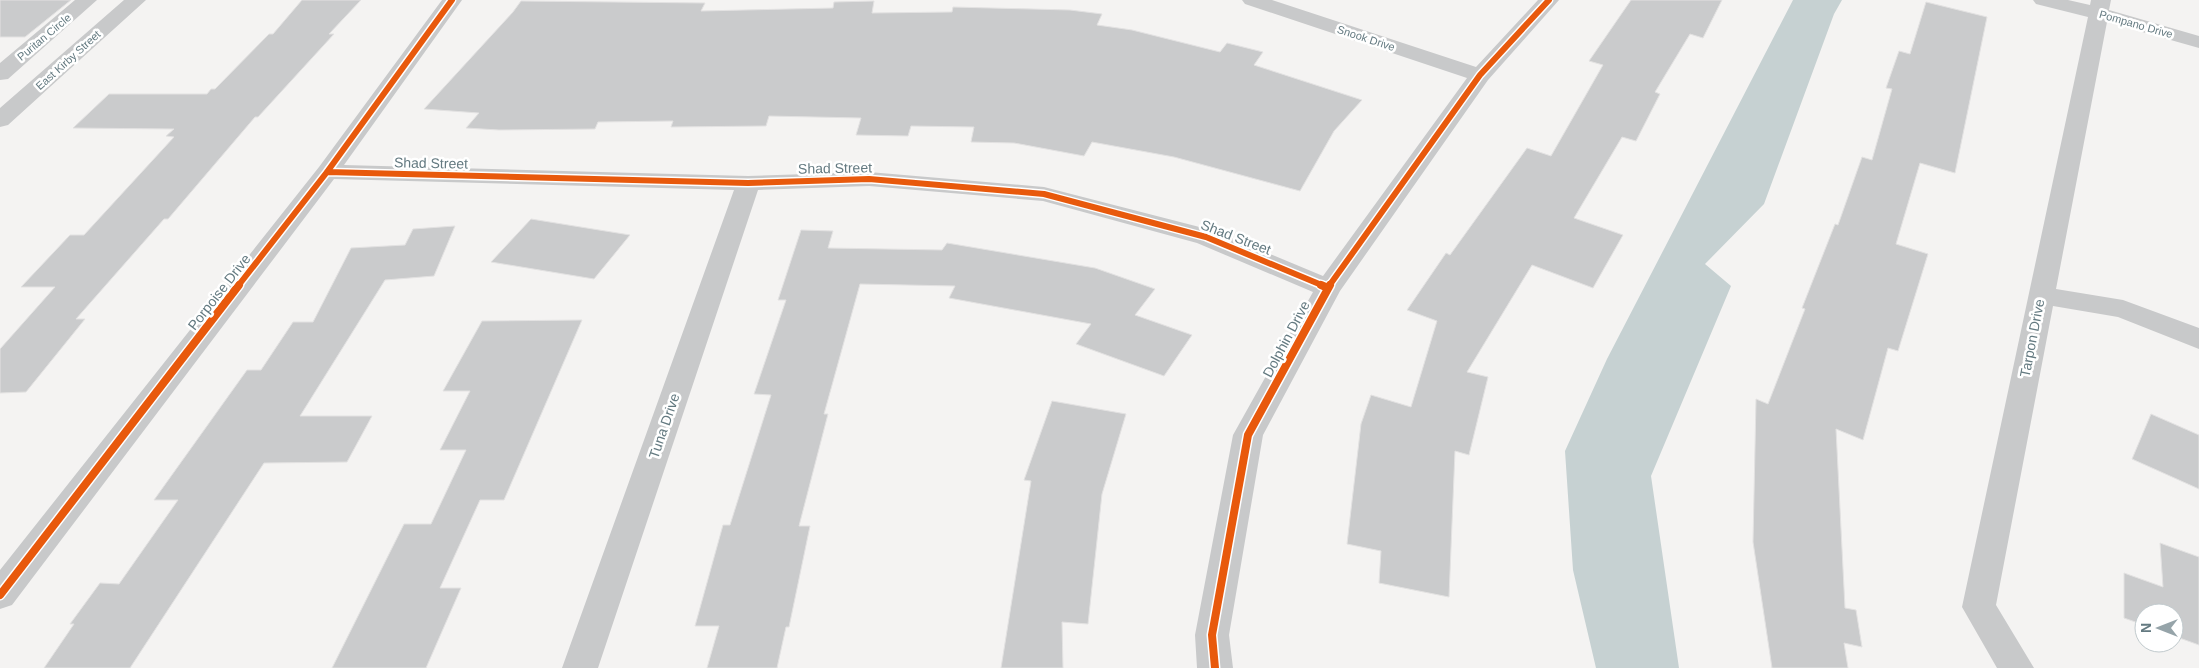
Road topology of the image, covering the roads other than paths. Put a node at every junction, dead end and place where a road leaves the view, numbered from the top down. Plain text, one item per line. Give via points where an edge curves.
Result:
1 (87, 0) edge
2 (136, 0) edge
3 (452, 0) edge
4 (1252, 0) edge
5 (1549, 0) edge
6 (2043, 0) edge
7 (2099, 6) edge
8 (2199, 42) edge
9 (0, 74) edge
10 (1480, 75) junction
11 (0, 120) edge
12 (327, 172) junction
13 (748, 183) junction
14 (1328, 288) junction
15 (2041, 295) junction
16 (2199, 339) edge
17 (0, 595) edge
18 (580, 668) edge
19 (1215, 668) edge
20 (2016, 668) edge

1 - 9 street, Puritan Circle
2 - 11 street, East Kirby Street
3 - 12 street, Porpoise Drive
4 - 10 street, Snook Drive
5 - 10 street, Dolphin Drive
6 - 7 street, Pompano Drive
7 - 8 street, Pompano Drive
7 - 15 street, Tarpon Drive
10 - 14 street, Dolphin Drive
12 - 13 street, Shad Street
12 - 17 street, Porpoise Drive
13 - 14 street, Shad Street via 869,179 1044,194 1206,237
13 - 18 street, Tuna Drive
14 - 19 street, Dolphin Drive via 1248,435 1212,635
15 - 16 street via 2123,309
15 - 20 street, Tarpon Drive via 1979,607

